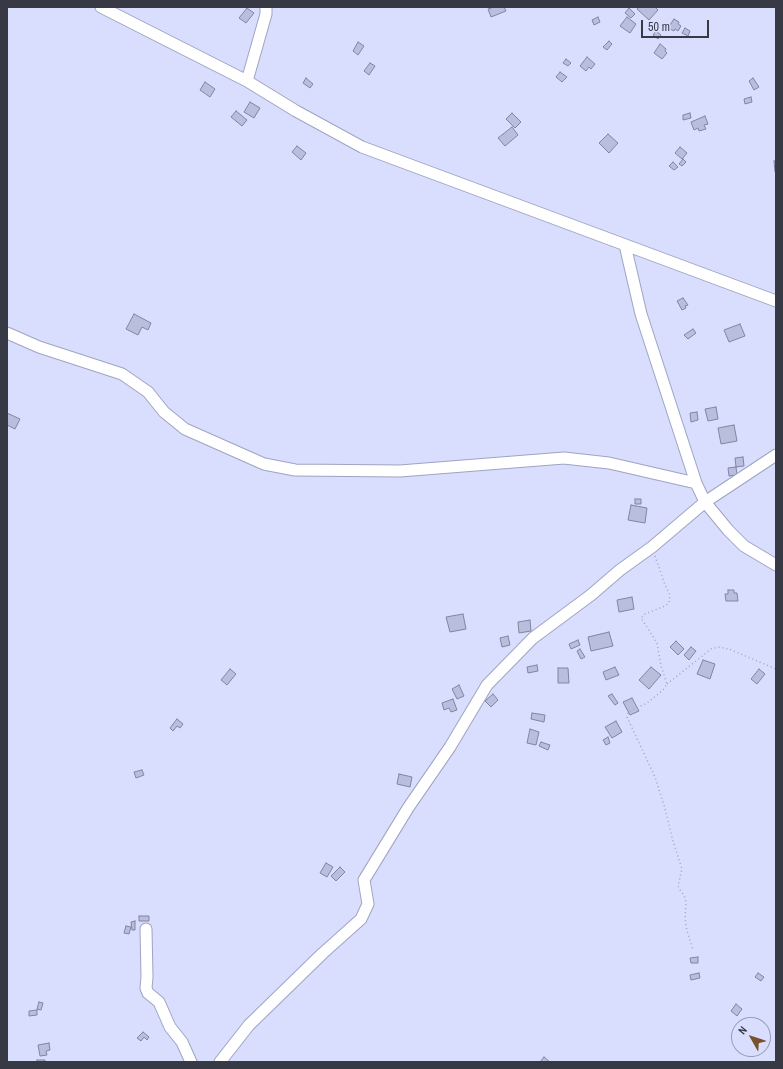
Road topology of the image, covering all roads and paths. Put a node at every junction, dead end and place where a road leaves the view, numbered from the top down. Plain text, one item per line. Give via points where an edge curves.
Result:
1 (101, 7) edge
2 (266, 7) edge
3 (247, 81) junction
4 (625, 245) junction
5 (776, 301) edge
6 (7, 333) edge
7 (776, 455) edge
8 (696, 483) junction
9 (705, 502) junction
10 (652, 547) junction
11 (776, 565) edge
12 (776, 669) edge
13 (667, 684) junction
14 (146, 929) dead end
15 (693, 950) dead end
16 (191, 1062) edge
17 (220, 1062) edge

1 - 3 street
2 - 3 street
3 - 4 street via 362,147
4 - 5 street
4 - 8 street via 641,314
6 - 8 street via 40,347 122,374 148,392 164,412 185,429 264,464 295,470 400,471 564,458 609,463
7 - 9 street
8 - 9 street
9 - 10 street
9 - 11 street via 744,546
10 - 13 path via 670,595 669,603 641,618 657,643
10 - 17 street via 533,638 487,685 364,880 368,904 361,919 250,1025
12 - 13 path via 729,649 718,647 711,649
13 - 15 path via 664,690 647,703 628,712 627,717 655,777 664,805 682,869 678,886 686,902 685,918
14 - 16 street via 146,988 159,1002 170,1028 182,1042

